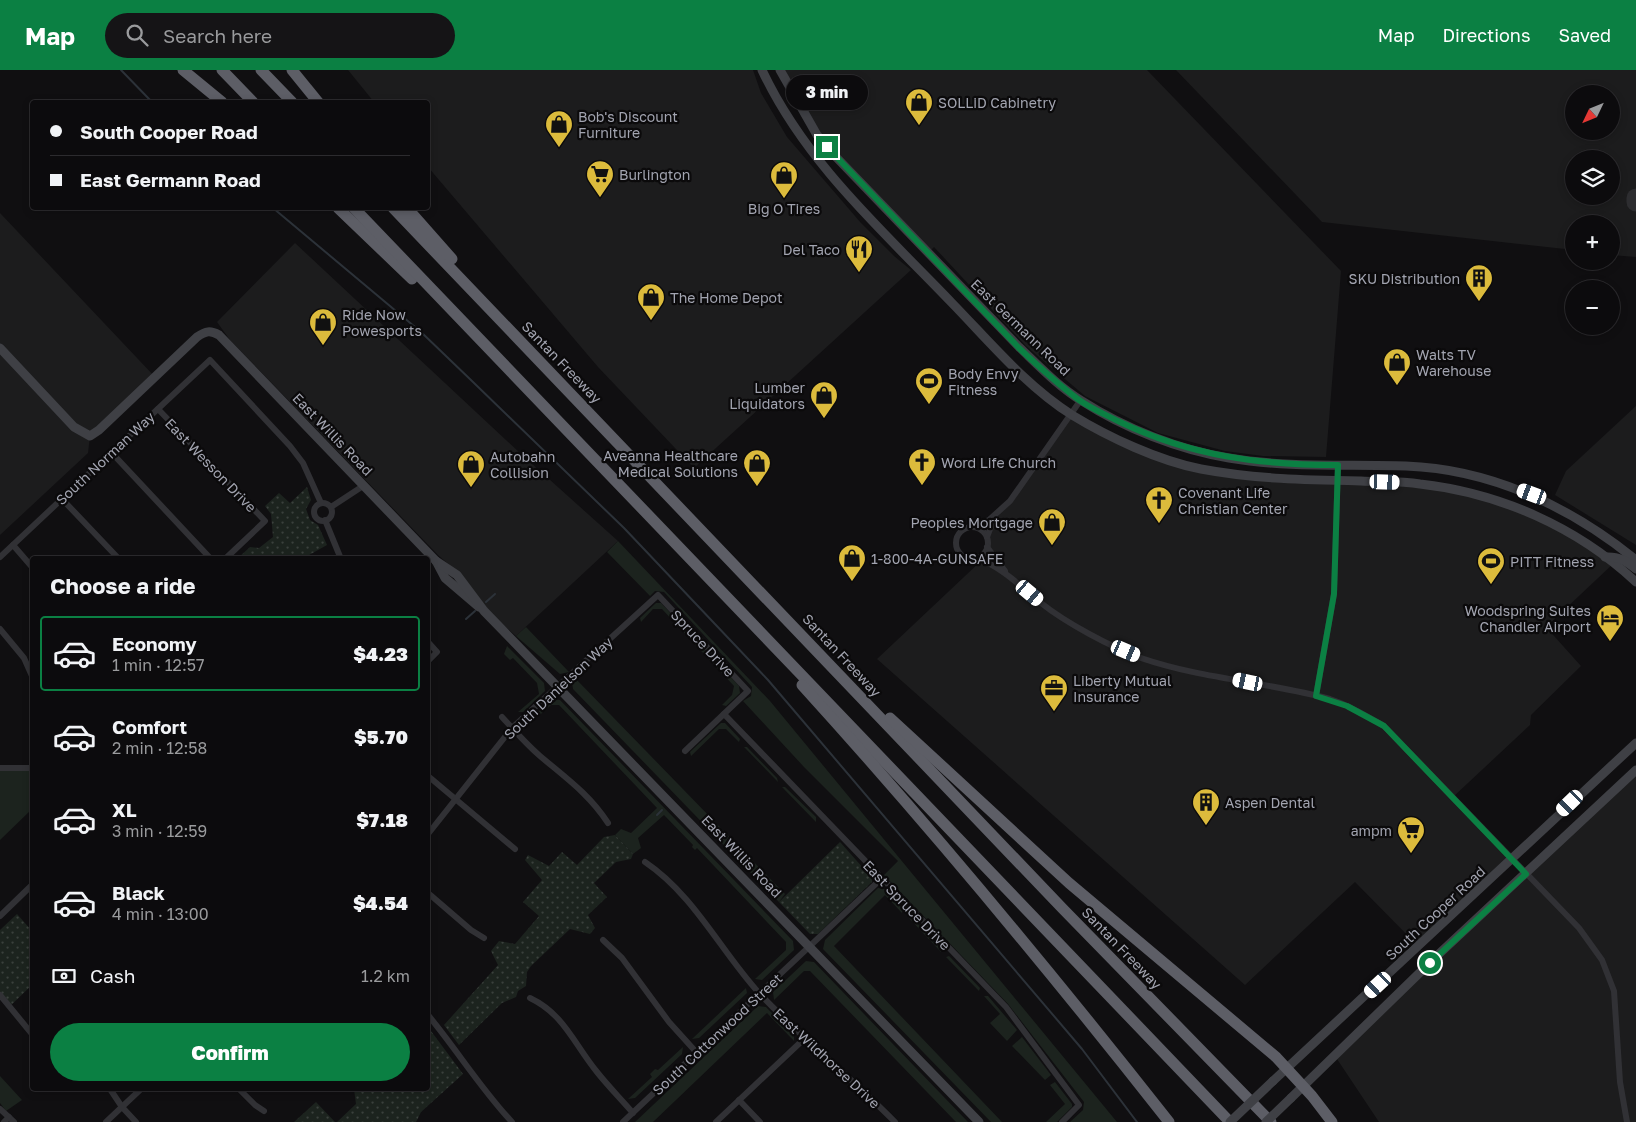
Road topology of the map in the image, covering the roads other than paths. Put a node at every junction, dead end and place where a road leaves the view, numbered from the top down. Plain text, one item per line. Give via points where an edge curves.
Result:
1 (184, 70) edge
2 (222, 70) edge
3 (261, 70) edge
4 (292, 70) edge
5 (762, 70) edge
6 (780, 70) edge
7 (220, 100) edge
8 (251, 100) edge
9 (290, 100) edge
10 (316, 100) edge
11 (340, 210) edge
12 (356, 210) edge
13 (395, 210) edge
14 (409, 210) edge
15 (460, 318) junction
16 (0, 348) edge
17 (540, 360) junction
18 (1080, 401) junction
19 (158, 409) junction
20 (1071, 414) junction
21 (111, 452) junction
22 (1338, 465) junction
23 (1336, 481) junction
24 (363, 486) junction
25 (62, 498) junction
26 (321, 502) junction
27 (331, 507) junction
28 (995, 516) junction
29 (325, 520) junction
30 (969, 527) junction
31 (987, 537) junction
32 (13, 545) junction
33 (987, 547) junction
34 (116, 556) edge
35 (208, 556) edge
36 (228, 556) edge
37 (340, 556) edge
38 (0, 557) edge
39 (1605, 557) junction
40 (977, 558) junction
41 (1636, 560) edge
42 (30, 565) edge
43 (1636, 569) edge
44 (1005, 571) junction
45 (1636, 582) edge
46 (658, 595) joint
47 (0, 629) edge
48 (430, 644) edge
49 (783, 653) junction
50 (430, 658) edge
51 (30, 672) edge
52 (559, 686) junction
53 (1316, 696) junction
54 (862, 698) junction
55 (724, 714) junction
56 (502, 717) dead end
57 (512, 728) junction
58 (1636, 743) edge
59 (685, 751) dead end
60 (0, 768) edge
61 (30, 768) edge
62 (1636, 770) edge
63 (430, 778) edge
64 (454, 800) junction
65 (608, 823) dead end
66 (430, 831) edge
67 (515, 849) dead end
68 (1512, 859) junction
69 (644, 862) dead end
70 (1526, 874) junction
71 (881, 879) junction
72 (30, 887) edge
73 (430, 895) edge
74 (0, 916) edge
75 (484, 938) dead end
76 (603, 940) dead end
77 (811, 946) junction
78 (760, 993) junction
79 (0, 995) edge
80 (530, 998) dead end
81 (430, 1017) edge
82 (30, 1032) edge
83 (804, 1039) junction
84 (697, 1053) junction
85 (1286, 1069) junction
86 (1303, 1086) junction
87 (111, 1091) edge
88 (139, 1091) edge
89 (241, 1091) edge
90 (740, 1100) junction
91 (0, 1103) edge
92 (122, 1107) junction
93 (0, 1109) edge
94 (264, 1111) dead end
95 (633, 1112) junction
96 (12, 1119) edge
97 (4, 1122) edge
98 (106, 1122) edge
99 (136, 1122) edge
100 (512, 1122) edge
101 (623, 1122) edge
102 (716, 1122) edge
103 (760, 1122) edge
104 (894, 1122) edge
105 (979, 1122) edge
106 (1062, 1122) edge
107 (1170, 1122) edge
108 (1230, 1122) edge
109 (1266, 1122) edge
110 (1270, 1122) edge
111 (1332, 1122) edge
112 (1628, 1122) edge

1 - 7 highway
2 - 8 highway
3 - 9 highway
4 - 10 highway
5 - 20 main road via 802,140 846,193 1009,361
6 - 18 main road, East Germann Road via 817,135 837,158 1019,348
11 - 15 highway via 424,290
12 - 15 highway
13 - 17 highway, Santan Freeway
14 - 17 highway via 523,334
15 - 49 highway
16 - 24 main road, East Willis Road via 74,427 90,436 197,337 207,331 219,335
17 - 54 highway, Santan Freeway
18 - 20 street
18 - 22 main road, East Germann Road via 1157,439 1227,458 1266,463
19 - 21 street, South Norman Way
19 - 26 street, South Norman Way via 210,360 290,446
19 - 36 street, East Wesson Drive via 265,522
20 - 23 main road via 1123,442 1197,468 1250,476
20 - 28 street via 1024,483
21 - 25 street, South Norman Way
21 - 35 street
22 - 23 street
22 - 41 main road, East Germann Road via 1408,466 1497,482 1532,494 1561,510
23 - 39 main road via 1417,483 1484,496 1544,518
23 - 53 street via 1333,602
24 - 27 street
24 - 52 main road, East Willis Road via 436,561 445,578 484,611
25 - 32 street, South Norman Way
25 - 34 street
26 - 27 street
26 - 29 street via 314,508 314,514
27 - 29 street via 331,515
28 - 30 street
28 - 31 street
29 - 37 street
30 - 31 street via 980,529
30 - 40 street via 957,536 957,547 962,555
31 - 33 street
32 - 38 street, South Norman Way
32 - 42 street
33 - 40 street
33 - 44 street
39 - 43 main road via 1615,556
39 - 45 main road
40 - 44 street
44 - 53 street via 1043,604 1072,623 1142,658 1182,670
46 - 52 street, South Danielson Way
46 - 55 street, Spruce Drive via 748,691
47 - 51 street via 24,658
48 - 50 street via 437,652
49 - 107 highway via 802,684 965,869
49 - 108 highway
52 - 57 street, South Danielson Way
52 - 77 main road, East Willis Road
53 - 68 street via 1353,709 1384,726
54 - 85 highway via 892,720 1069,883 1276,1057
54 - 110 highway, Santan Freeway
55 - 59 street
55 - 71 street, East Spruce Drive
56 - 57 street
57 - 64 street, South Danielson Way
57 - 65 street via 571,780
58 - 68 main road, South Cooper Road
60 - 61 street
62 - 70 main road
63 - 64 street
64 - 66 street, South Danielson Way
64 - 67 street
68 - 70 street
68 - 85 main road, South Cooper Road
69 - 78 street, East Wildhorse Drive via 660,872 698,913 716,934 734,964
70 - 86 main road
70 - 112 street via 1579,928 1597,952 1609,976 1616,1006 1620,1082
71 - 77 street, South Cottonwood Street
71 - 106 street, East Spruce Drive via 1006,1007 1079,1105
72 - 74 street
73 - 75 street
76 - 84 street via 622,958 669,1022
77 - 78 street, South Cottonwood Street
77 - 105 main road, East Willis Road
78 - 83 street, East Wildhorse Drive
78 - 84 street, South Cottonwood Street
79 - 82 street
80 - 95 street via 546,1006 568,1029 596,1071
81 - 100 street via 490,1098
83 - 90 street
83 - 104 street, East Wildhorse Drive
84 - 95 street, South Cottonwood Street
85 - 86 highway
85 - 108 main road, South Cooper Road, bridge
86 - 109 main road, bridge
86 - 111 highway
87 - 92 street
88 - 92 street
89 - 94 street
90 - 102 street
90 - 103 street
91 - 96 street
92 - 98 street
92 - 99 street
93 - 96 street
95 - 101 street, South Cottonwood Street
96 - 97 street

